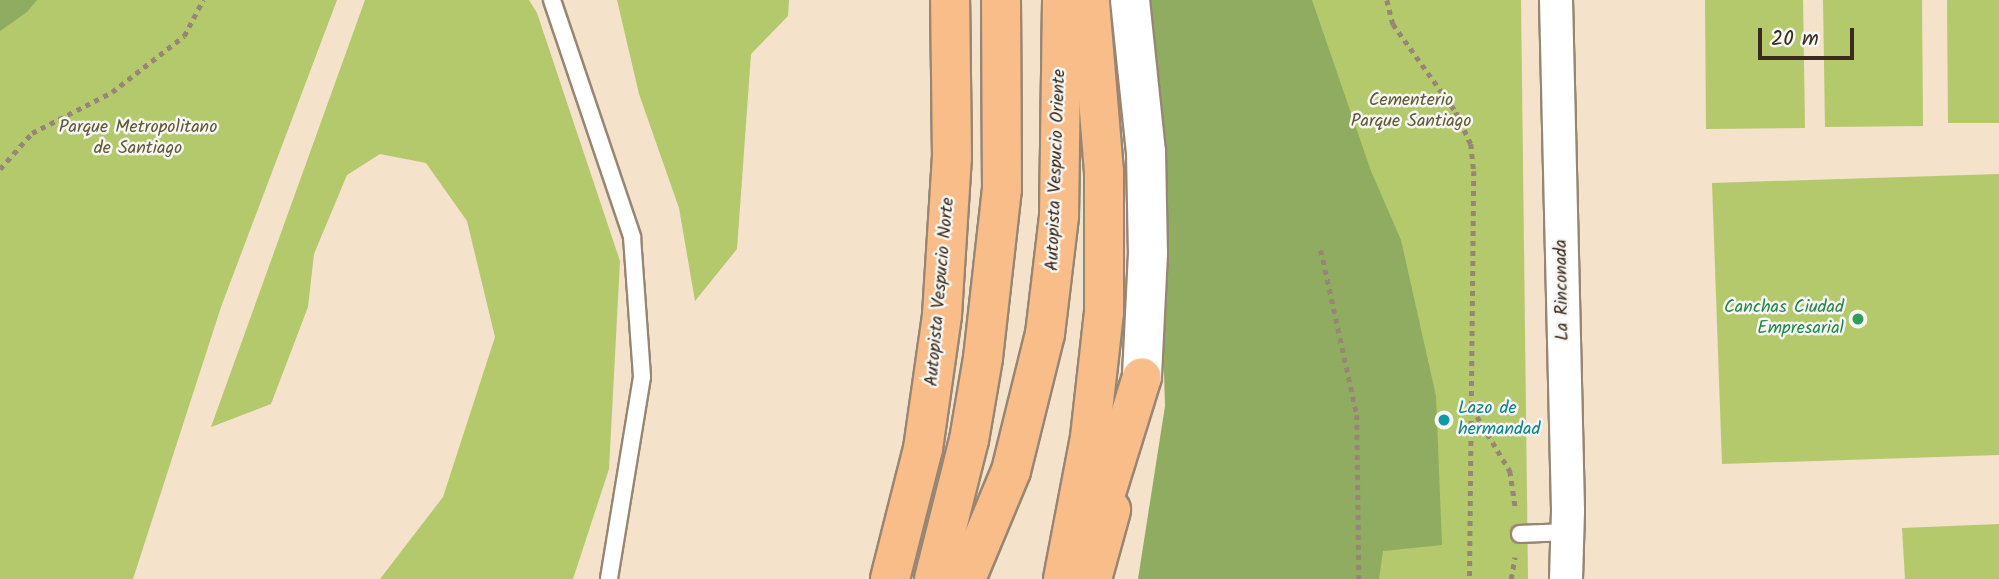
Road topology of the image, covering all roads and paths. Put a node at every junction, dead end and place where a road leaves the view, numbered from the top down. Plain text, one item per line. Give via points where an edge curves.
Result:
1 (203, 0) edge
2 (552, 0) edge
3 (950, 0) edge
4 (1001, 0) edge
5 (1062, 0) edge
6 (1090, 0) edge
7 (1130, 0) edge
8 (1387, 0) edge
9 (1556, 0) edge
10 (0, 169) edge
11 (1321, 250) dead end
12 (1142, 376) joint
13 (1471, 407) junction
14 (1567, 532) junction
15 (1520, 534) junction
16 (1075, 577) edge
17 (609, 579) edge
18 (890, 579) edge
19 (934, 579) edge
20 (966, 579) edge
21 (1359, 579) edge
22 (1470, 579) edge
23 (1511, 579) edge
24 (1566, 579) edge

1 - 10 path via 184,36 112,92 32,133
2 - 17 lane via 632,237 642,377
3 - 18 highway, Autopista Vespucio Norte via 952,157 942,315 923,449
4 - 19 highway via 1002,189 983,358 969,440
5 - 20 highway, Autopista Vespucio Oriente via 1059,216 1045,334 1011,471
6 - 16 highway via 1104,172 1104,312
7 - 12 street via 1146,152 1148,253
8 - 13 path via 1392,24 1456,112 1471,144
9 - 14 street, La Rinconada
11 - 21 path via 1357,415
12 - 16 highway via 1125,457
13 - 15 path via 1510,471
13 - 22 path
14 - 15 lane
14 - 24 street, La Rinconada
15 - 23 path

